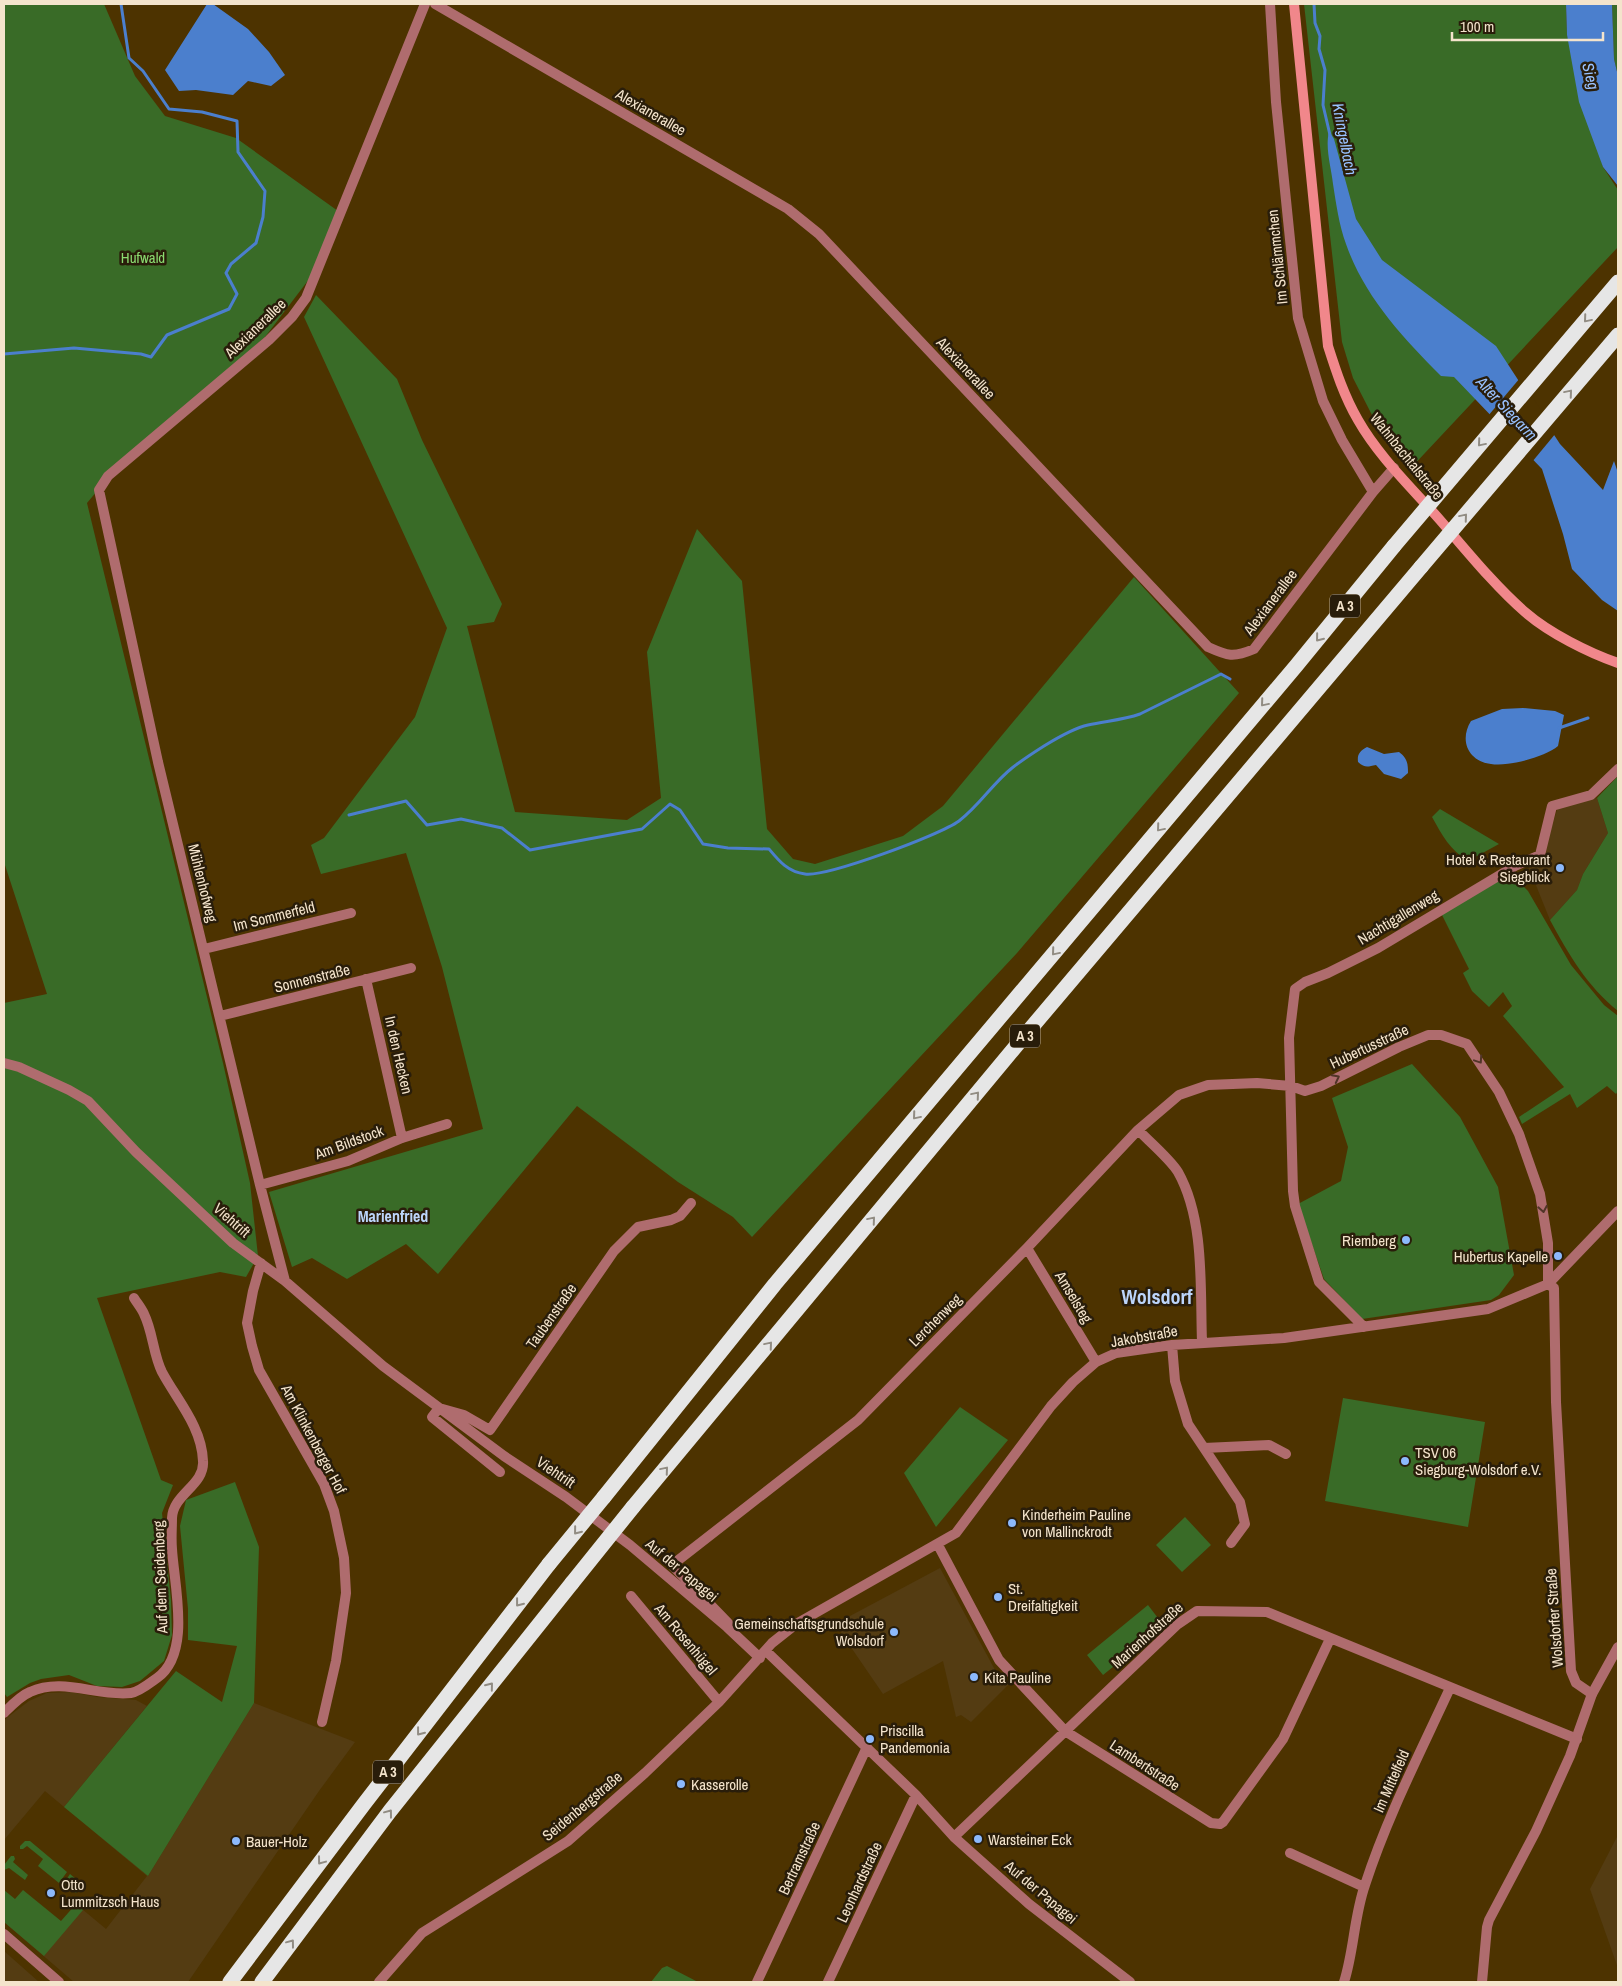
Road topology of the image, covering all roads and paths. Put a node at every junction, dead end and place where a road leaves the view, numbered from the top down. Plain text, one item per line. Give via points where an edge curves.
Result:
1 (425, 4) edge
2 (435, 4) edge
3 (1270, 4) edge
4 (1294, 4) edge
5 (1618, 282) edge
6 (1618, 335) edge
7 (1394, 468) junction
8 (99, 490) joint
9 (1373, 492) junction
10 (1618, 663) edge
11 (1618, 769) edge
12 (352, 913) dead end
13 (204, 949) junction
14 (411, 968) dead end
15 (366, 979) junction
16 (220, 1016) junction
17 (4, 1063) edge
18 (1291, 1086) junction
19 (447, 1124) dead end
20 (1138, 1130) junction
21 (402, 1138) junction
22 (260, 1185) junction
23 (691, 1202) dead end
24 (1618, 1211) edge
25 (1027, 1248) junction
26 (261, 1263) junction
27 (285, 1281) junction
28 (1548, 1284) junction
29 (134, 1298) dead end
30 (1364, 1327) junction
31 (1202, 1342) junction
32 (1172, 1345) junction
33 (1096, 1362) junction
34 (439, 1408) junction
35 (1204, 1448) junction
36 (1286, 1454) dead end
37 (500, 1472) dead end
38 (1231, 1543) dead end
39 (630, 1545) joint
40 (938, 1545) junction
41 (631, 1596) dead end
42 (727, 1627) junction
43 (1330, 1639) junction
44 (1618, 1647) edge
45 (763, 1654) junction
46 (1450, 1688) junction
47 (1592, 1694) junction
48 (719, 1702) junction
49 (4, 1714) edge
50 (322, 1722) dead end
51 (1065, 1731) junction
52 (1577, 1739) junction
53 (867, 1747) junction
54 (916, 1795) junction
55 (954, 1837) junction
56 (1290, 1853) dead end
57 (1364, 1887) junction
58 (4, 1934) edge
59 (59, 1982) edge
60 (230, 1982) edge
61 (262, 1982) edge
62 (379, 1982) edge
63 (757, 1982) edge
64 (828, 1982) edge
65 (1130, 1982) edge
66 (1344, 1982) edge
67 (1482, 1982) edge

1 - 8 street, Alexianerallee via 306,298 268,340 108,476
2 - 9 street, Alexianerallee via 779,204 819,234 1208,647 1225,655 1238,656 1254,649
3 - 9 street, Im Schlämmchen via 1276,102 1298,318 1323,401
4 - 7 main road, Wahnbachtalstraße via 1328,346 1340,384 1358,420
5 -> 60 highway, A 3, bridge via 775,1284 549,1564
61 -> 6 highway, A 3, bridge via 390,1811 634,1507 1033,1027
7 - 9 street, Alexianerallee
7 - 10 main road, Wahnbachtalstraße via 1526,613 1598,656
8 - 13 street, Mühlenhofweg via 158,762
11 - 18 street, Nachtigallenweg via 1591,795 1552,806 1540,855 1498,876 1378,948 1296,989 1289,1038
12 - 13 street, Im Sommerfeld
13 - 16 street, Mühlenhofweg
14 - 15 street, Sonnenstraße
15 - 16 street, Sonnenstraße
15 - 21 street, In den Hecken
16 - 22 street, Mühlenhofweg
17 - 26 street, Viehtrift via 88,1101 176,1191 232,1243
18 - 20 street, Lerchenweg via 1257,1083 1208,1085 1179,1095
18 -> 28 street, Hubertusstraße via 1305,1091 1321,1086 1428,1036 1441,1034 1467,1044 1499,1092 1520,1134 1537,1186 1548,1243
18 - 30 street via 1295,1206 1319,1282
19 - 21 street, Am Bildstock
20 - 25 street, Lerchenweg
20 - 31 street via 1177,1170 1193,1205
21 - 22 street, Am Bildstock via 348,1161
22 - 27 street, Mühlenhofweg
23 - 34 street, Taubenstraße via 680,1216 638,1227 614,1250 490,1430 464,1415
24 - 28 street
25 - 33 street, Amselsteg
25 - 42 street, Lerchenweg via 858,1420 672,1565 728,1622
26 - 27 street, Viehtrift
26 - 50 street, Am Klinkenberger Hof via 252,1291 248,1323 252,1346 259,1370 324,1484 334,1511 344,1558 346,1593 336,1661
27 - 34 street, Viehtrift via 383,1366
28 - 30 street, Jakobstraße via 1488,1309
28 - 47 street, Wolsdorfer Straße via 1554,1288 1556,1402 1571,1671 1576,1683
29 - 49 street, Auf dem Seidenberg via 144,1314 162,1371 184,1407 204,1460 203,1473 179,1500 172,1515 179,1633 174,1657 159,1677 133,1693 102,1693 77,1686 52,1686 28,1692
30 - 31 street, Jakobstraße via 1284,1338
31 - 32 street, Jakobstraße
32 - 33 street, Jakobstraße via 1116,1354
32 - 35 street via 1175,1382 1185,1416
33 - 40 street, Jakobstraße via 1051,1406 956,1534
34 - 37 street via 432,1417
34 - 39 street, Viehtrift
35 - 36 street via 1268,1445
35 - 38 street via 1240,1502 1244,1524
39 - 42 street, Auf der Papagei
40 - 45 street, Jakobstraße via 796,1624
40 - 51 street, Lambertstraße via 999,1660
41 - 48 street, Am Rosenhügel
42 - 45 street, Auf der Papagei
43 - 46 street, Marienhofstraße
43 - 51 street, Marienhofstraße via 1267,1612 1197,1611 1178,1624
43 - 51 street, Lambertstraße via 1283,1739 1220,1824 1211,1823 1177,1803
44 - 47 street
45 - 48 street, Seidenbergstraße
45 - 53 street, Auf der Papagei
46 - 52 street, Marienhofstraße
46 - 57 street, Im Mittelfeld via 1391,1818
47 - 52 street
48 - 62 street, Seidenbergstraße via 568,1842 422,1933
51 - 55 street, Marienhofstraße
52 - 67 street via 1536,1831 1489,1920
53 - 54 street, Auf der Papagei
53 - 63 street, Bertramstraße
54 - 55 street, Auf der Papagei
54 - 64 street, Leonhardstraße
55 - 65 street, Auf der Papagei via 1029,1904
56 - 57 street
57 - 66 street, Im Mittelfeld
58 - 59 street

